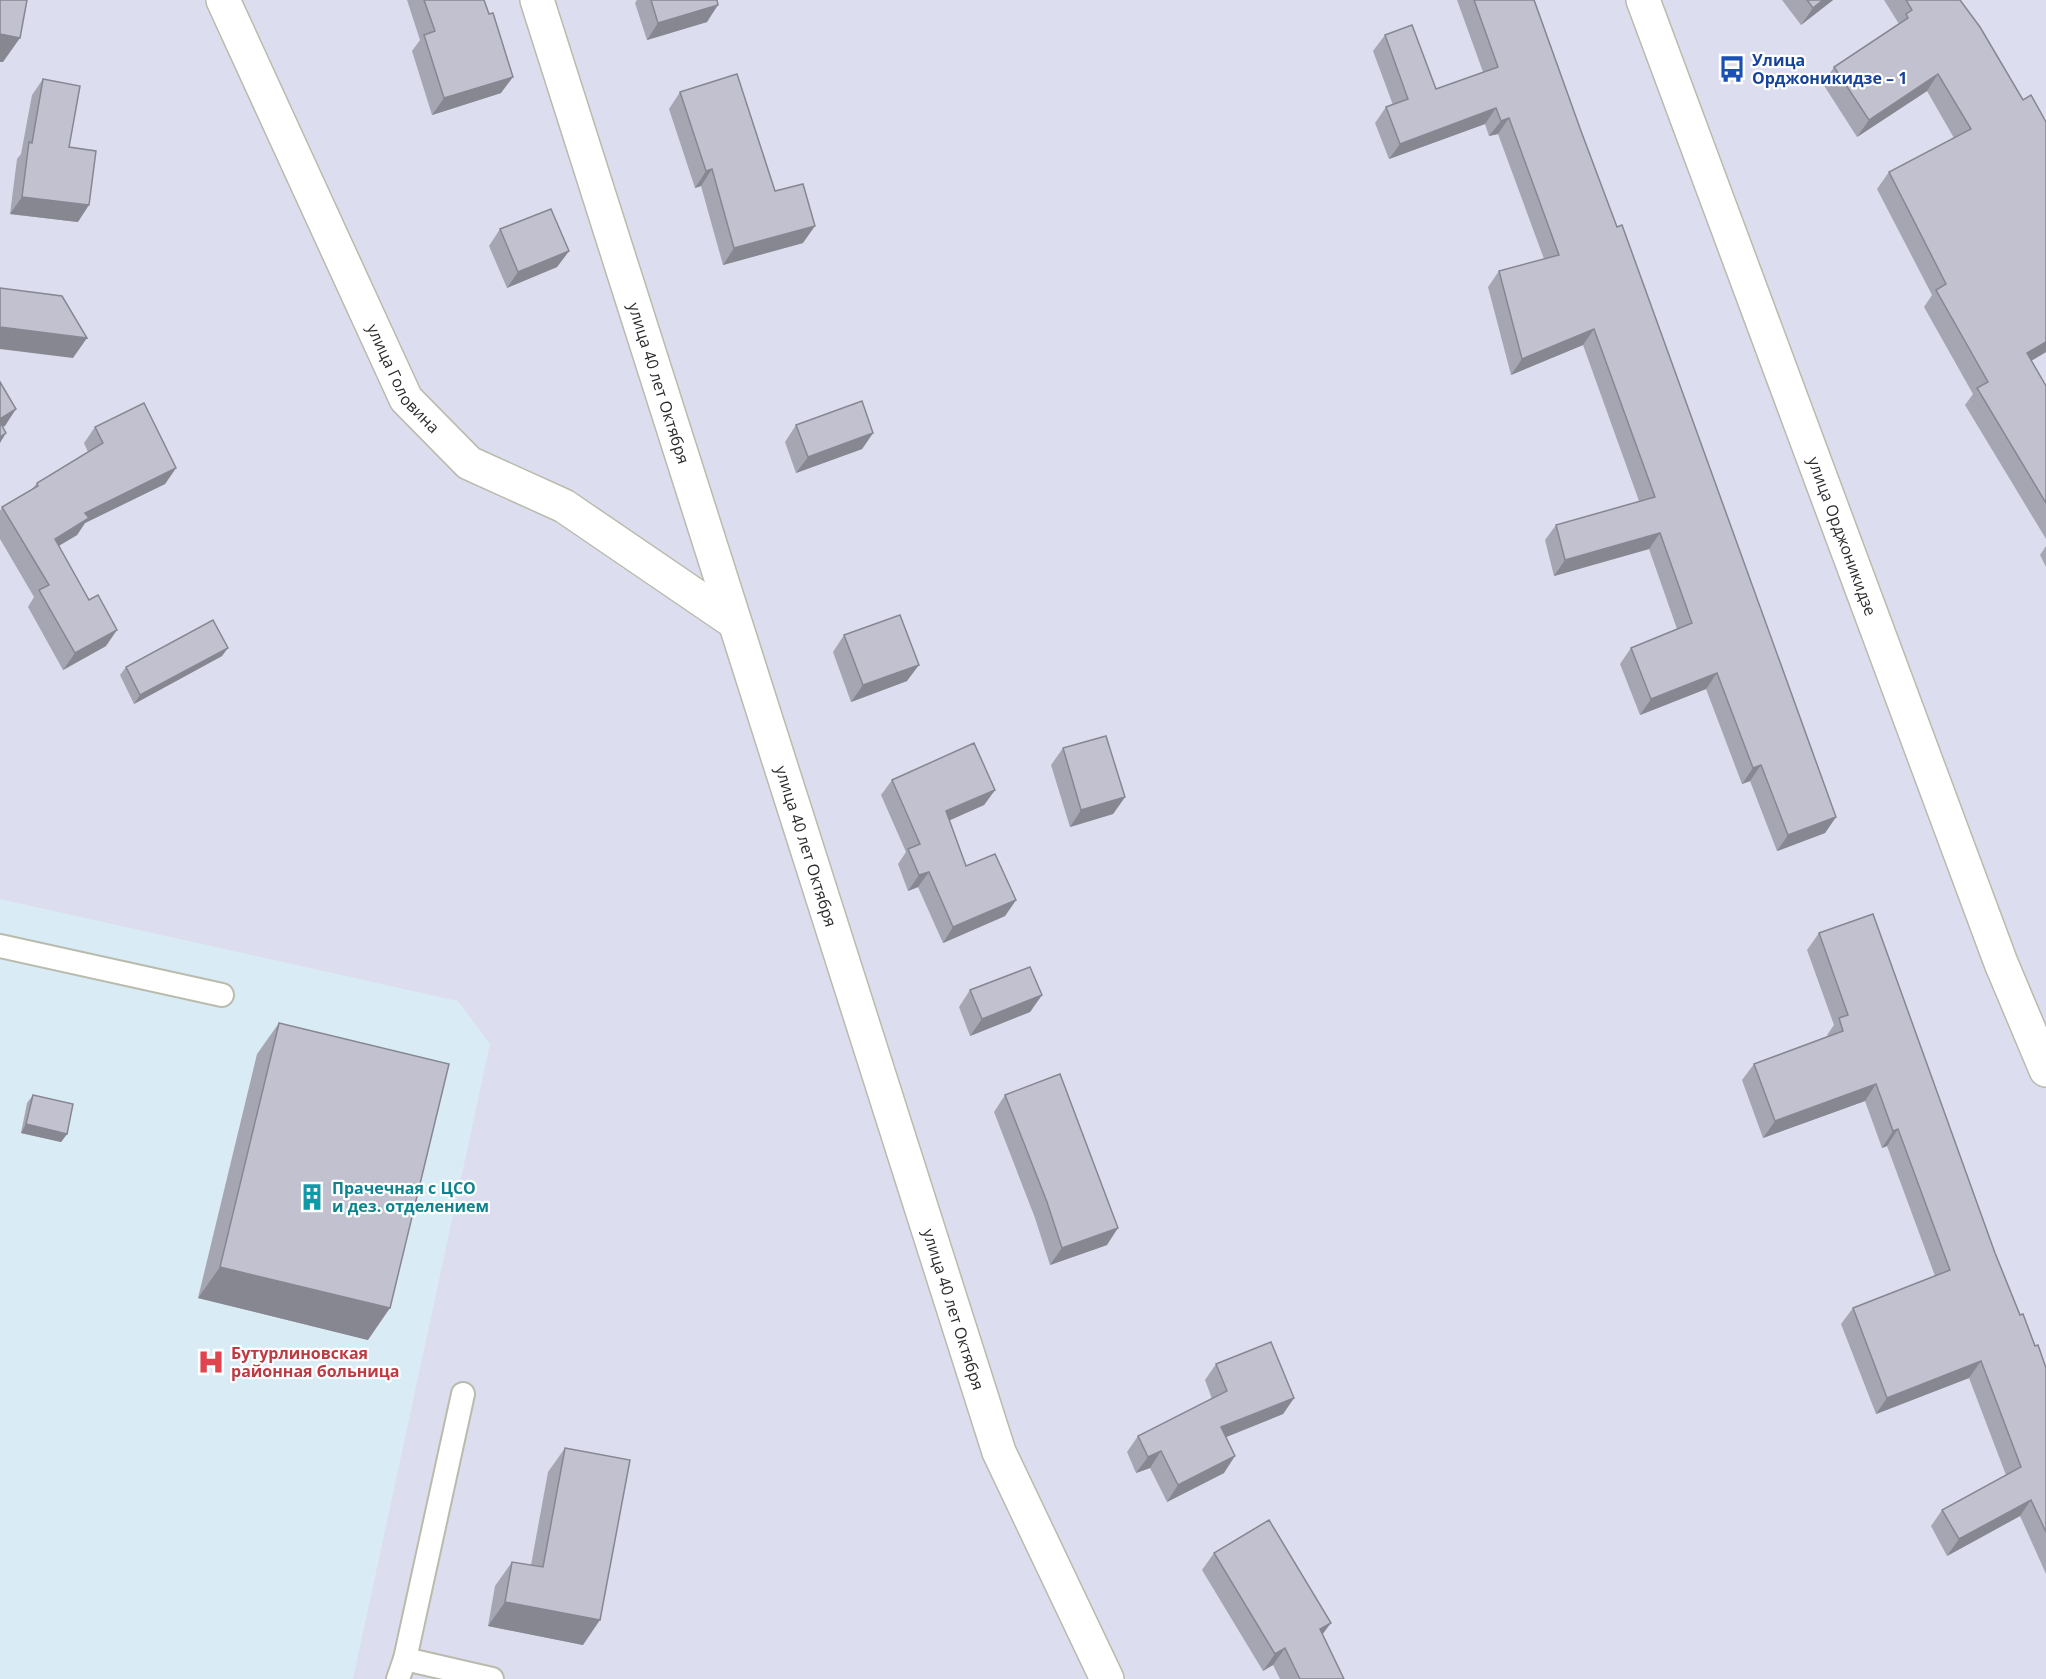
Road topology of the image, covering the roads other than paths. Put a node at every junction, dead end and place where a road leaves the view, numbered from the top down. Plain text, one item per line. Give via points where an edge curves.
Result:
1 (223, 0) edge
2 (537, 0) edge
3 (1643, 0) edge
4 (734, 622) junction
5 (0, 946) edge
6 (222, 995) dead end
7 (2046, 1070) edge
8 (463, 1394) dead end
9 (401, 1669) edge
10 (492, 1679) edge
11 (1107, 1679) edge

1 - 4 street, улица Головина via 406,399 469,463 564,506
2 - 4 street, улица 40 лет Октября
3 - 7 street, улица Орджоникидзе via 2001,963
4 - 11 street, улица 40 лет Октября via 999,1452
5 - 6 lane
8 - 9 lane
9 - 10 lane

